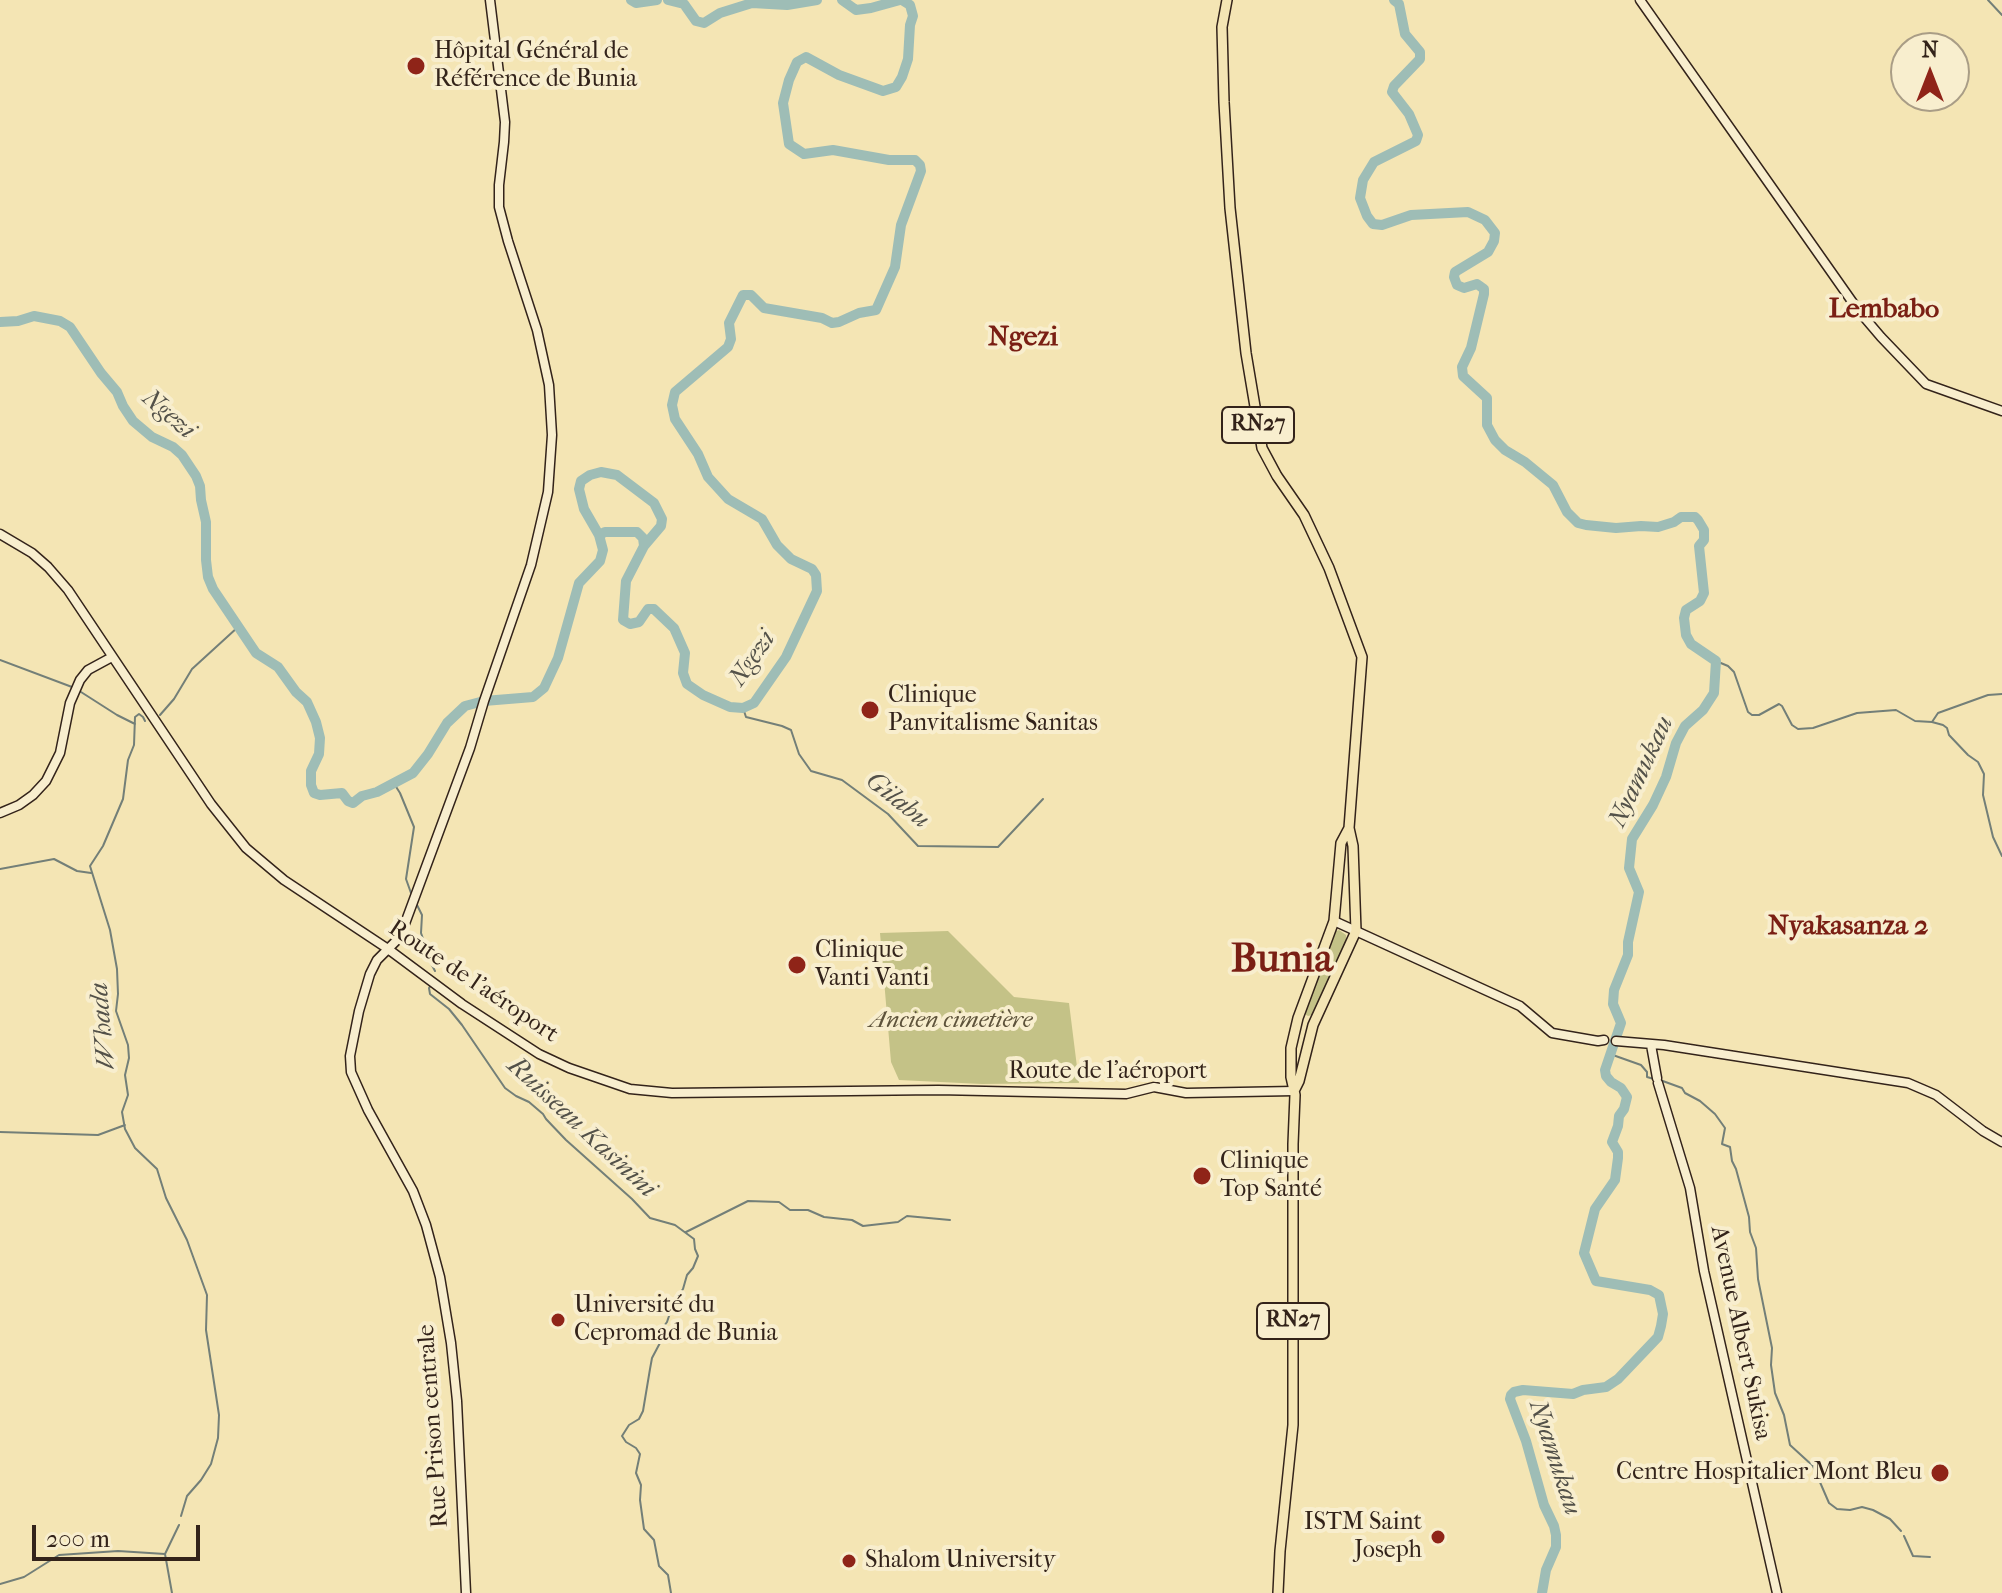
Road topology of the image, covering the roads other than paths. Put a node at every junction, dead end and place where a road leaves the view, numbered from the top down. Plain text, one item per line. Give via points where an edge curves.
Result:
1 (490, 0) edge
2 (1227, 0) edge
3 (1640, 0) edge
4 (2002, 411) edge
5 (0, 534) edge
6 (112, 657) junction
7 (0, 813) edge
8 (1349, 828) junction
9 (1334, 921) junction
10 (1356, 931) junction
11 (388, 949) junction
12 (1298, 1018) junction
13 (1313, 1025) junction
14 (1604, 1040) dead end
15 (1619, 1041) dead end
16 (1651, 1045) junction
17 (1294, 1091) junction
18 (2002, 1142) edge
19 (466, 1593) edge
20 (1275, 1593) edge
21 (1777, 1593) edge

1 - 11 street, Rue Prison centrale via 505,122 499,207 542,345 549,385 548,492 539,536 470,748 400,937
2 - 8 main road, RN27 via 1222,27 1230,208 1262,448 1304,515 1362,657
3 - 4 street via 1881,337 1926,384
5 - 6 street, Route de l'aéroport via 48,567
6 - 7 street via 80,680 60,753 46,781 19,805
6 - 11 street, Route de l'aéroport via 246,848 284,880
8 - 9 main road, RN27 via 1341,843
8 - 10 main road, RN27
9 - 10 street
9 - 12 main road, RN27
10 - 13 main road, RN27
10 - 14 street via 1520,1006 1552,1033
11 - 17 street, Route de l'aéroport via 539,1054 630,1089
11 - 19 street, Rue Prison centrale via 377,960 362,999 351,1072 413,1191 440,1277 457,1401
12 - 13 main road
12 - 17 main road, RN27 via 1291,1048
13 - 17 main road, RN27
15 - 16 street
16 - 18 street via 1908,1083 1936,1095
16 - 21 street, Avenue Albert Sukisa via 1690,1188
17 - 20 main road, RN27 via 1293,1425

